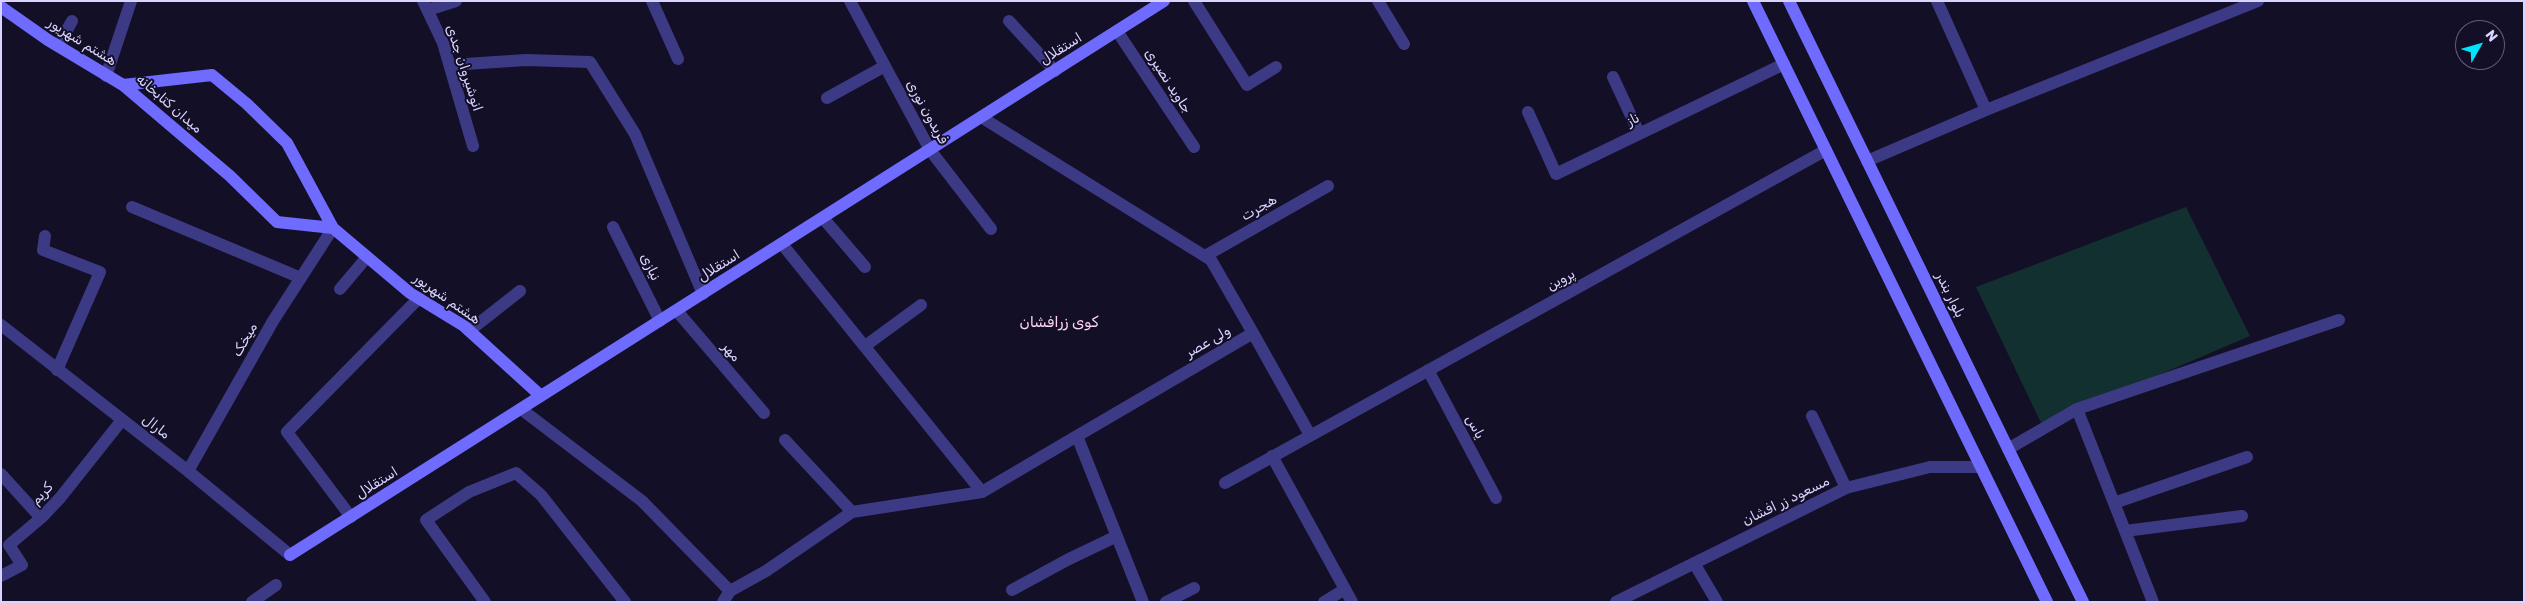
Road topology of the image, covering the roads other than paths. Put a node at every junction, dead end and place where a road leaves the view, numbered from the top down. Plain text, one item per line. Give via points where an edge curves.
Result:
1 (131, 1) edge
2 (456, 1) edge
3 (652, 1) edge
4 (850, 1) edge
5 (1194, 1) edge
6 (1378, 1) edge
7 (1753, 1) edge
8 (1789, 1) edge
9 (1937, 1) edge
10 (2258, 1) edge
11 (1160, 2) edge
12 (426, 6) edge
13 (1, 7) edge
14 (72, 21) dead end
15 (1009, 21) dead end
16 (1117, 31) junction
17 (1404, 44) dead end
18 (58, 46) junction
19 (678, 58) dead end
20 (1784, 64) junction
21 (450, 65) junction
22 (885, 66) junction
23 (1276, 68) dead end
24 (1054, 71) junction
25 (106, 76) junction
26 (1613, 77) dead end
27 (123, 85) junction
28 (826, 98) dead end
29 (1986, 110) junction
30 (1528, 112) dead end
31 (981, 117) junction
32 (1639, 134) junction
33 (473, 146) dead end
34 (1194, 147) dead end
35 (930, 150) junction
36 (1826, 150) junction
37 (1867, 161) junction
38 (1328, 186) dead end
39 (132, 207) dead end
40 (823, 218) junction
41 (613, 226) dead end
42 (333, 228) junction
43 (991, 230) dead end
44 (45, 236) dead end
45 (782, 244) junction
46 (1204, 256) junction
47 (367, 257) junction
48 (865, 267) dead end
49 (301, 278) junction
50 (340, 289) dead end
51 (520, 291) dead end
52 (704, 294) junction
53 (419, 298) junction
54 (921, 305) dead end
55 (677, 311) junction
56 (2339, 320) dead end
57 (660, 321) junction
58 (1, 325) edge
59 (469, 331) junction
60 (1253, 333) junction
61 (865, 346) junction
62 (57, 370) junction
63 (1428, 370) junction
64 (541, 396) junction
65 (521, 409) junction
66 (2077, 409) junction
67 (764, 413) dead end
68 (1812, 416) dead end
69 (122, 420) junction
70 (1310, 435) junction
71 (1077, 436) junction
72 (785, 440) dead end
73 (2008, 449) junction
74 (1272, 456) junction
75 (2247, 457) dead end
76 (1981, 467) junction
77 (188, 471) junction
78 (1, 474) edge
79 (1225, 483) dead end
80 (1846, 488) junction
81 (982, 492) junction
82 (1496, 498) dead end
83 (2114, 503) junction
84 (852, 512) junction
85 (2242, 516) dead end
86 (351, 517) junction
87 (41, 518) junction
88 (2125, 531) junction
89 (1117, 536) junction
90 (290, 555) joint
91 (1694, 563) junction
92 (1, 576) edge
93 (276, 585) dead end
94 (1194, 588) dead end
95 (1345, 589) junction
96 (1012, 590) dead end
97 (726, 597) edge
98 (1618, 601) edge
99 (252, 602) edge
100 (485, 602) edge
101 (626, 602) edge
102 (1143, 602) edge
103 (1166, 602) edge
104 (1324, 602) edge
105 (1352, 602) edge
106 (1717, 602) edge
107 (2047, 602) edge
108 (2083, 602) edge
109 (2153, 602) edge

1 - 25 street
2 - 12 street
3 - 19 street
4 - 22 street, فریدون نوری
5 - 23 street via 1247,85
6 - 17 street
7 - 20 street
8 - 37 street, بلوار بندر
9 - 29 street
10 - 29 street
11 - 16 street, استقلال
12 - 21 street, انوشیروان جدی
13 - 18 street, هشتم شهریور
14 - 18 street
15 - 24 street
16 - 24 street, استقلال
16 - 34 street, جاوید نصیری
18 - 25 street, هشتم شهریور
20 - 32 street, ناز
20 - 36 street
21 - 33 street, انوشیروان جدی
21 - 52 street via 526,60 590,62 635,134
22 - 28 street
22 - 35 street, فریدون نوری
24 - 31 street, استقلال
25 - 27 street, هشتم شهریور
26 - 32 street
27 - 42 street, میدان کتابخانه via 230,176 277,222
27 - 42 street, میدان کتابخانه via 212,75 248,104 287,143
29 - 37 street
30 - 32 street, ناز via 1556,174
31 - 35 street, استقلال
31 - 46 street
35 - 40 street, استقلال
35 - 43 street, فریدون نوری
36 - 63 street, پروین
36 - 76 street
37 - 73 street, بلوار بندر
38 - 46 street, هجرت
39 - 49 street
40 - 45 street, استقلال
40 - 48 street
41 - 57 street, نیازی
42 - 47 street, هشتم شهریور
42 - 49 street, میخک
44 - 62 street via 44,250 100,272
45 - 52 street, استقلال
45 - 61 street
46 - 60 street via 1210,260
47 - 50 street
47 - 53 street, هشتم شهریور
49 - 77 street, میخک
51 - 59 street
52 - 55 street, استقلال
53 - 59 street, هشتم شهریور
53 - 86 street via 287,432
54 - 61 street
55 - 57 street, استقلال
55 - 67 street, مهر
56 - 66 street
57 - 64 street, استقلال
58 - 62 street, مارال
59 - 64 street, هشتم شهریور
60 - 70 street, ولی عصر
60 - 71 street, ولی عصر
61 - 81 street
62 - 69 street, مارال
63 - 70 street, پروین
63 - 82 street, یاس
64 - 65 street, استقلال
65 - 86 street, استقلال
65 - 97 street via 642,501
66 - 73 street
66 - 83 street
68 - 80 street
69 - 77 street, مارال
69 - 87 street, کریم
70 - 74 street
71 - 81 street, ولی عصر
71 - 89 street
72 - 84 street
73 - 108 street, بلوار بندر
74 - 79 street
74 - 95 street
75 - 83 street
76 - 80 street, مسعود زر افشان via 1930,467
76 - 107 street
77 - 90 street, مارال
78 - 87 street
80 - 91 street, مسعود زر افشان
81 - 84 street
83 - 88 street
84 - 97 street
85 - 88 street
86 - 90 street, استقلال
87 - 92 street, کریم via 9,545 22,565
88 - 109 street
89 - 96 street
89 - 102 street
91 - 98 street, مسعود زر افشان
91 - 106 street
93 - 99 street
94 - 103 street
95 - 104 street
95 - 105 street
100 - 101 street via 426,520 469,492 516,473 541,495

